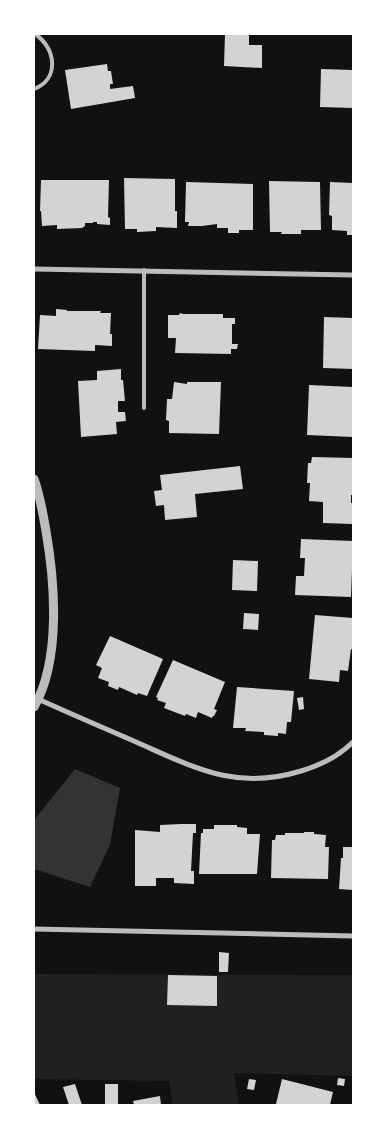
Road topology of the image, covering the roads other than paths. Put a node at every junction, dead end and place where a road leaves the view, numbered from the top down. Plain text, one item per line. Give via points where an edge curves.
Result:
1 (35, 34) edge
2 (34, 89) edge
3 (34, 270) edge
4 (144, 270) junction
5 (353, 276) edge
6 (144, 408) dead end
7 (34, 479) edge
8 (36, 703) edge
9 (353, 742) edge
10 (34, 929) edge
11 (353, 936) edge

1 - 2 lane via 48,46 52,68 44,85
3 - 4 street
4 - 5 street
4 - 6 lane
7 - 8 street via 43,511 54,587 51,648
8 - 9 street via 225,777 253,780 285,776 319,765
10 - 11 street

